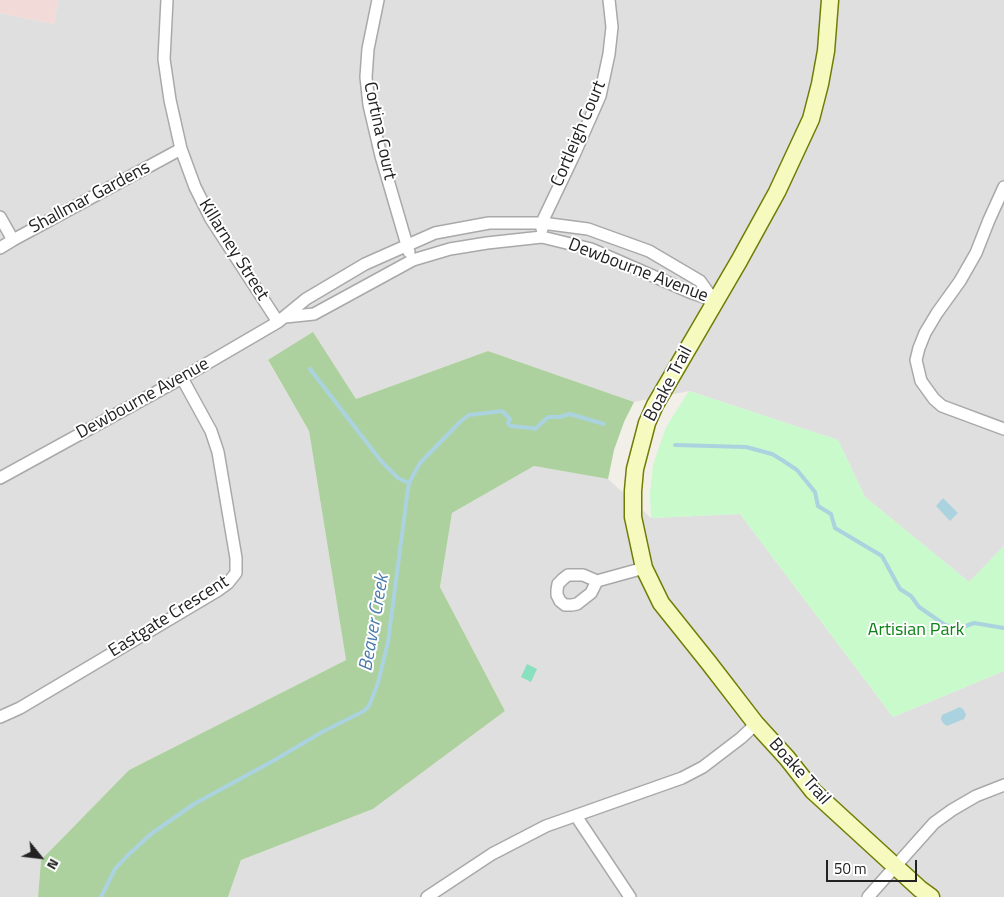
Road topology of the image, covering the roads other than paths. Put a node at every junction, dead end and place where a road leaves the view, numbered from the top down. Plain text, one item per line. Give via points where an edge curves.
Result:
1 (167, 0) edge
2 (378, 0) edge
3 (609, 0) edge
4 (830, 0) edge
5 (181, 149) junction
6 (1004, 187) edge
7 (0, 217) edge
8 (542, 223) junction
9 (542, 237) junction
10 (13, 240) junction
11 (407, 246) junction
12 (0, 248) edge
13 (413, 260) junction
14 (715, 302) junction
15 (282, 320) junction
16 (182, 378) junction
17 (1004, 429) edge
18 (0, 478) edge
19 (644, 568) junction
20 (597, 581) dead end
21 (0, 717) edge
22 (756, 724) junction
23 (1004, 786) edge
24 (576, 816) junction
25 (896, 866) junction
26 (427, 897) edge
27 (630, 897) edge
28 (868, 897) edge
29 (931, 897) edge

1 - 5 street, Killarney Street via 164,59
2 - 11 street, Cortina Court via 368,49 369,105
3 - 8 street, Cortleigh Court via 612,27 600,96
4 - 14 street, Boake Trail via 826,52 811,119 777,192
5 - 10 street, Shallmar Gardens
5 - 15 street, Killarney Street via 211,219
6 - 17 street via 976,253 925,333 916,360 921,381 942,406
7 - 10 street
8 - 9 street, Cortleigh Court
8 - 11 street, Dewbourne Avenue via 489,223 435,233
8 - 14 street, Dewbourne Avenue via 588,229 649,251 700,281
9 - 13 street, Dewbourne Avenue via 450,249
9 - 14 street, Dewbourne Avenue via 591,249
10 - 12 street, Shallmar Gardens
11 - 13 street, Cortina Court
11 - 15 street, Dewbourne Avenue via 365,264 306,299
13 - 15 street, Dewbourne Avenue via 314,314
14 - 19 street, Boake Trail via 655,405 640,445 635,470 633,517
15 - 16 street, Dewbourne Avenue
16 - 18 street, Dewbourne Avenue
16 - 21 street, Eastgate Crescent via 211,431 218,452 236,573 217,591
19 - 20 street
19 - 22 street, Boake Trail via 661,603
22 - 24 street via 703,767 682,778
22 - 25 street, Boake Trail via 813,790
23 - 25 street via 976,796 934,823
24 - 26 street via 546,826 492,854
24 - 27 street
25 - 28 street
25 - 29 street, Boake Trail

